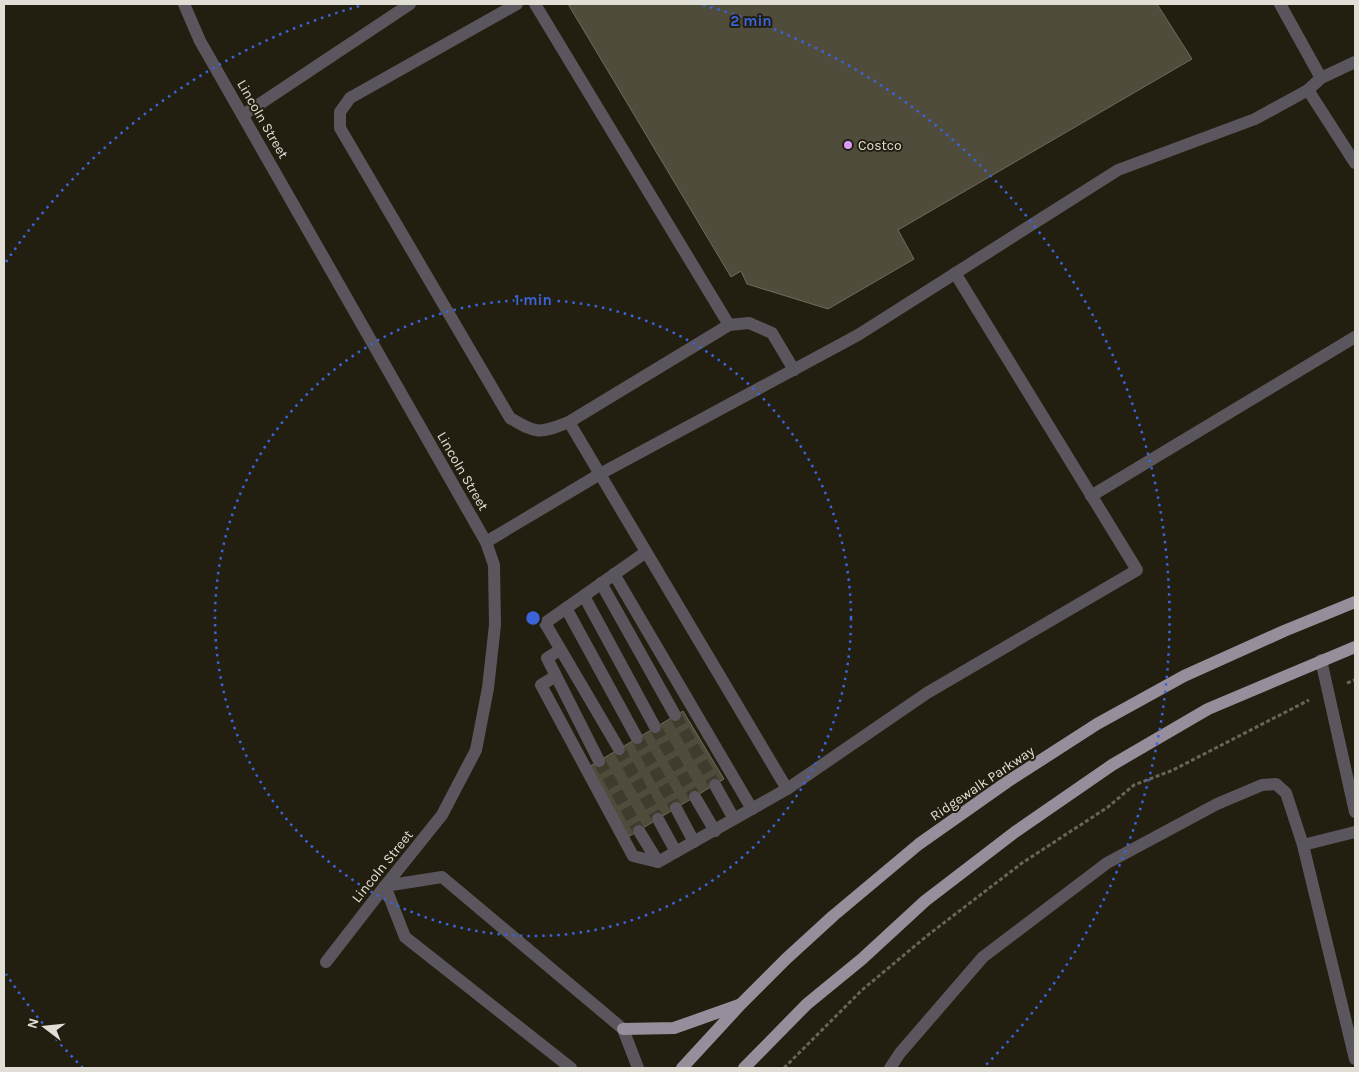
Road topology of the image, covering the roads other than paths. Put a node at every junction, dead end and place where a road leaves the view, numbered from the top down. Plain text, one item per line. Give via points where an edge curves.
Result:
1 (184, 4) edge
2 (410, 4) edge
3 (516, 4) edge
4 (535, 4) edge
5 (1280, 4) edge
6 (1355, 62) edge
7 (1321, 78) junction
8 (1308, 90) junction
9 (243, 115) junction
10 (1355, 163) edge
11 (955, 273) junction
12 (729, 325) junction
13 (1355, 337) edge
14 (794, 370) junction
15 (569, 422) junction
16 (600, 474) junction
17 (1092, 496) junction
18 (486, 542) junction
19 (646, 552) junction
20 (614, 574) junction
21 (601, 583) junction
22 (584, 596) junction
23 (1355, 602) edge
24 (566, 608) junction
25 (1355, 646) edge
26 (560, 650) junction
27 (1321, 660) junction
28 (556, 676) junction
29 (675, 715) tunnel mouth
30 (655, 727) tunnel mouth
31 (637, 738) tunnel mouth
32 (619, 749) tunnel mouth
33 (599, 761) tunnel mouth
34 (715, 785) tunnel mouth
35 (787, 789) junction
36 (695, 797) tunnel mouth
37 (676, 808) tunnel mouth
38 (752, 809) junction
39 (1355, 812) edge
40 (658, 819) tunnel mouth
41 (734, 819) junction
42 (639, 830) tunnel mouth
43 (715, 831) junction
44 (1355, 832) edge
45 (694, 842) junction
46 (1303, 845) junction
47 (676, 852) junction
48 (658, 862) junction
49 (385, 886) junction
50 (326, 962) dead end
51 (741, 1004) junction
52 (623, 1029) junction
53 (1355, 1059) edge
54 (571, 1068) edge
55 (638, 1068) edge
56 (682, 1068) edge
57 (744, 1068) edge
58 (890, 1068) edge

1 - 9 street, Lincoln Street via 200,41
2 - 9 street
3 - 15 street via 350,98 340,112 340,128 510,418 526,428 542,432
4 - 12 street
5 - 7 street
6 - 7 street
7 - 8 street
8 - 10 street
8 - 11 street via 1255,119 1118,170
9 - 18 street, Lincoln Street
11 - 14 street via 858,335
11 - 17 street
12 - 14 street via 749,323 772,333
12 - 15 street
13 - 17 street
14 - 16 street
15 - 16 street
16 - 18 street
16 - 19 street
17 - 35 street via 1137,570 927,693
18 - 49 street, Lincoln Street via 494,564 495,625 488,688 476,750 442,815
19 - 20 street
19 - 35 street
20 - 21 street
20 - 38 street
21 - 22 street
21 - 29 street
22 - 24 street
22 - 30 street
23 - 51 main road, Ridgewalk Parkway via 1184,676 1097,724 1007,782 919,844 815,932
24 - 26 street via 544,623
24 - 31 street
25 - 27 main road
26 - 28 street via 547,658
26 - 32 street
27 - 39 street
27 - 57 main road via 1208,709 1112,765 1015,832 925,902 807,1004
28 - 33 street
28 - 48 street via 541,685 633,856
34 - 41 street
35 - 38 street
36 - 43 street
37 - 45 street
38 - 41 street
40 - 47 street
41 - 43 street
42 - 48 street
43 - 45 street
44 - 46 street
45 - 47 street
46 - 53 street
46 - 58 street via 1286,793 1276,784 1262,784 1217,804 1107,863 983,957
47 - 48 street
49 - 50 street, Lincoln Street
49 - 52 street via 442,877
49 - 54 street via 405,937
51 - 52 main road via 674,1028
51 - 56 main road, Ridgewalk Parkway
52 - 55 street

